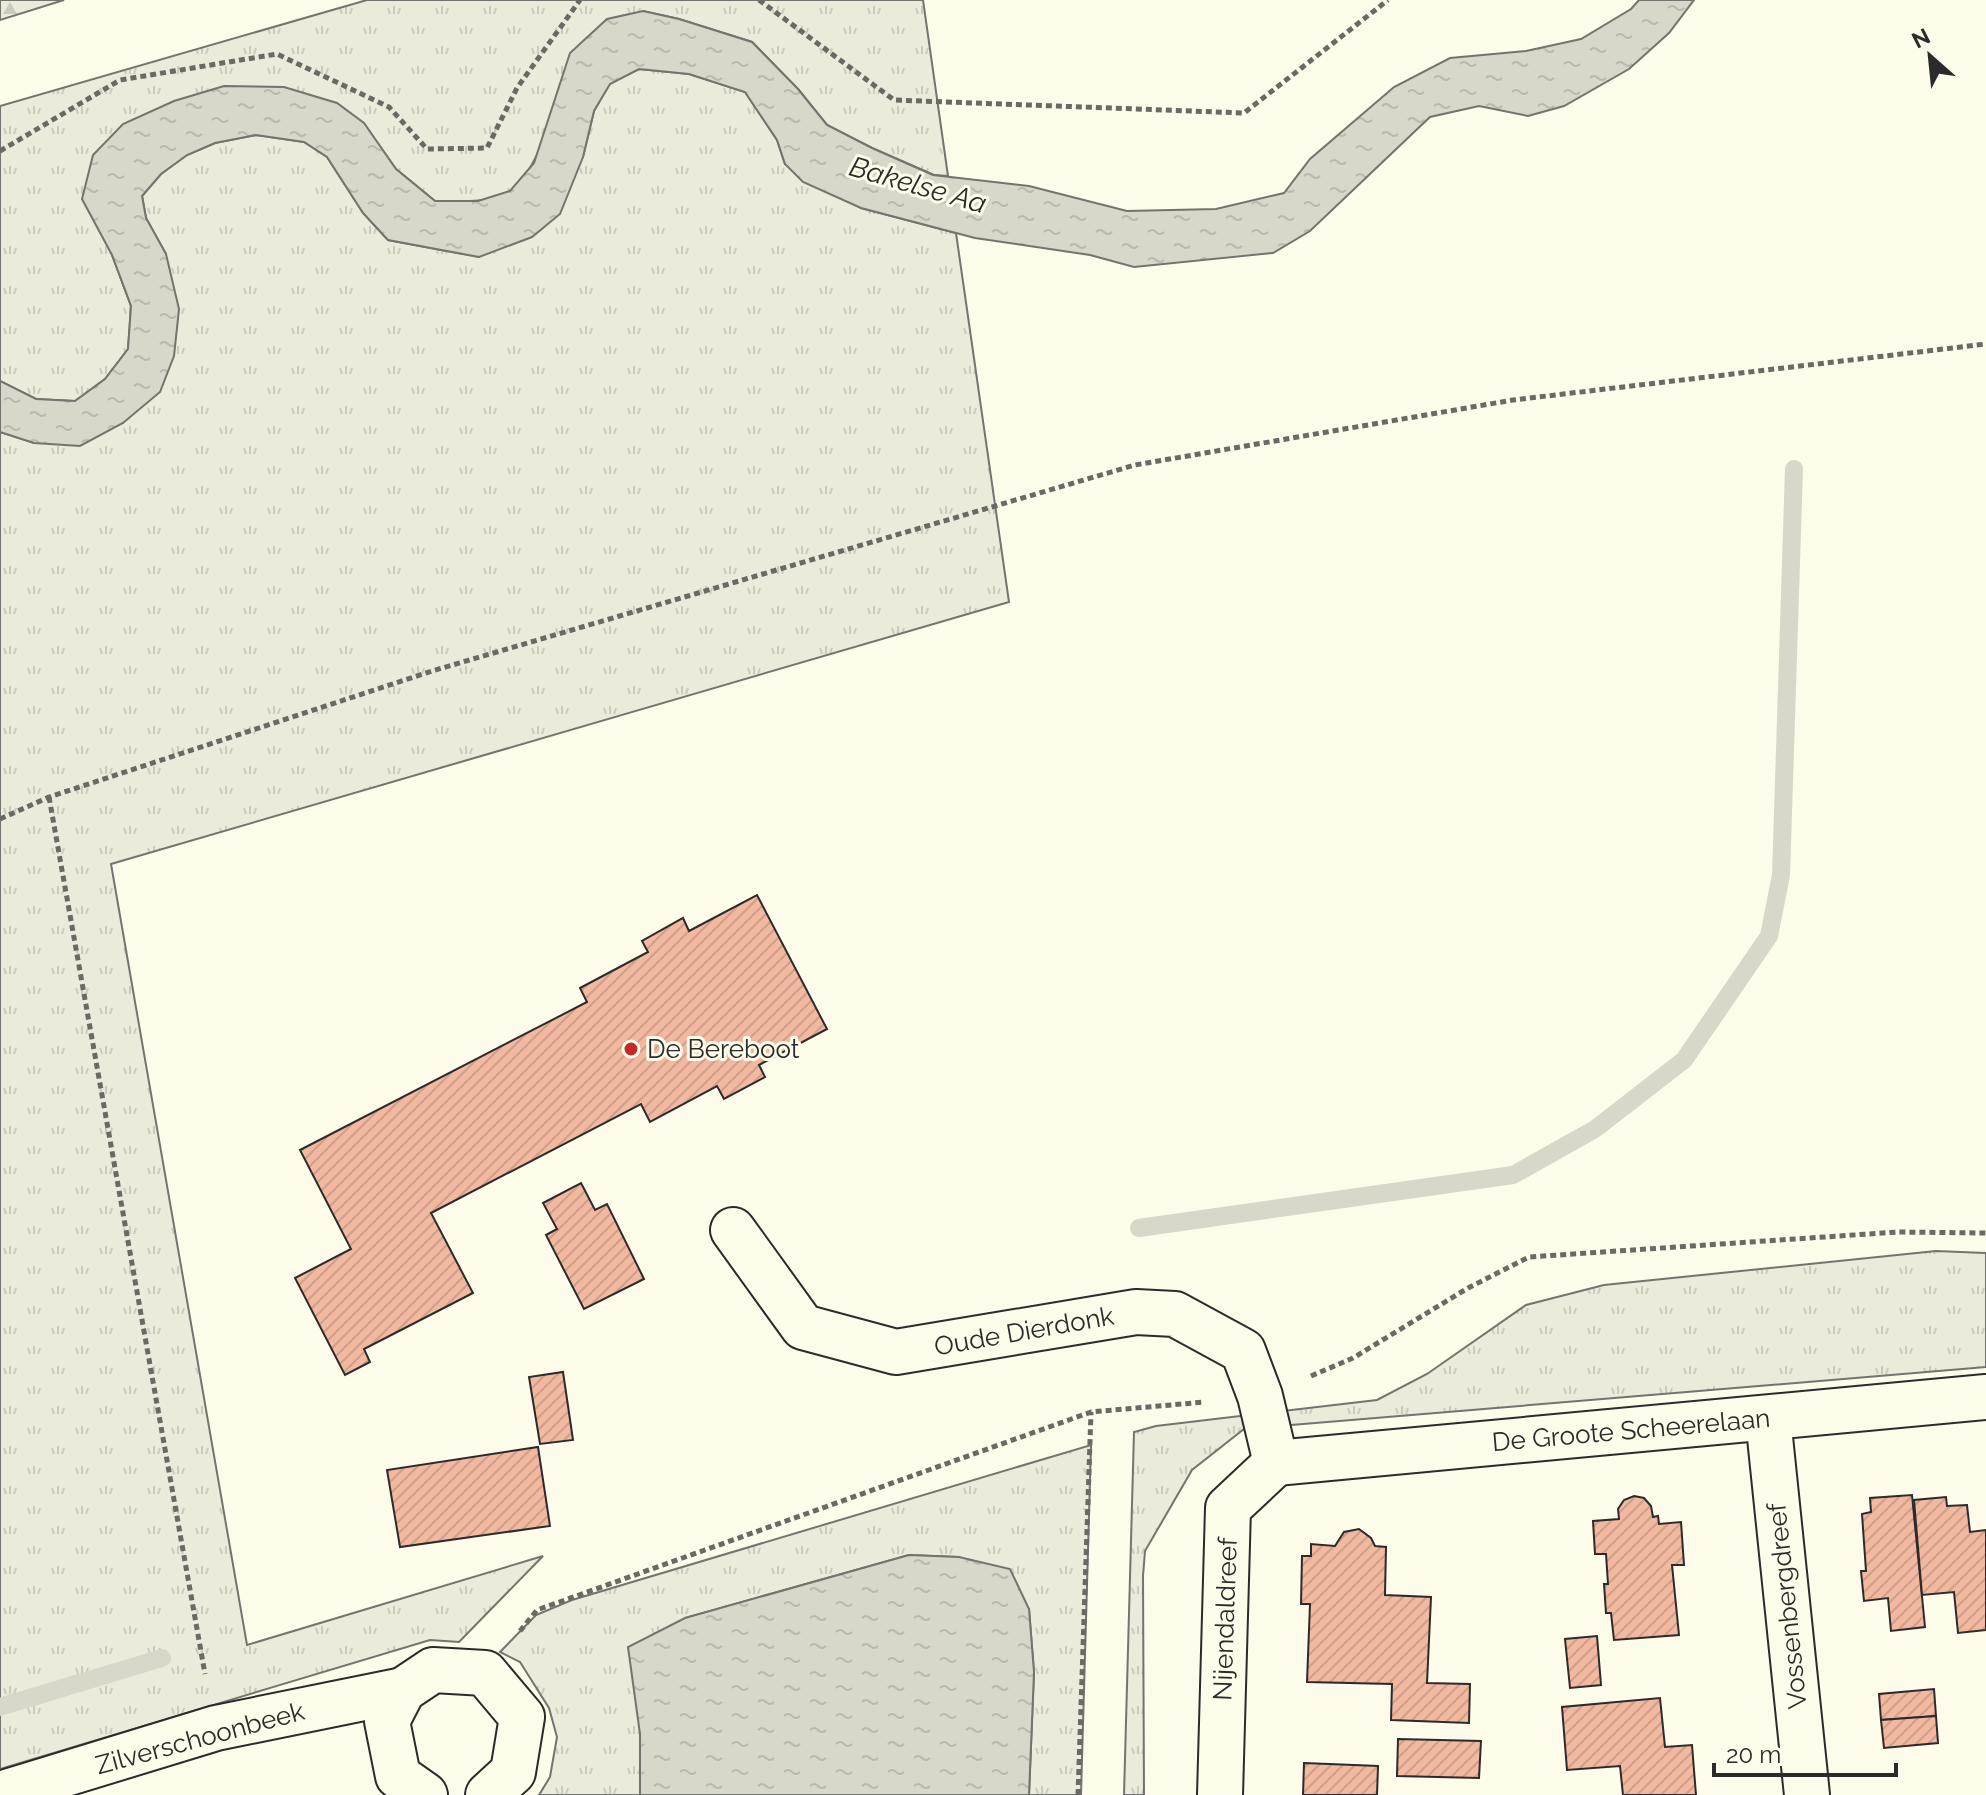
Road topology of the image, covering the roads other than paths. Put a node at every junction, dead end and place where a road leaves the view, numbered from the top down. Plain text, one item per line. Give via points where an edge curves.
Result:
1 (733, 1230) dead end
2 (1986, 1397) edge
3 (1768, 1418) junction
4 (1276, 1463) junction
5 (403, 1690) junction
6 (0, 1794) edge
7 (425, 1795) edge
8 (488, 1795) edge
9 (1220, 1795) edge
10 (1807, 1795) edge

1 - 4 street, Oude Dierdonk via 803,1327 896,1352 1136,1312 1175,1314 1243,1351
2 - 3 street, De Groote Scheerelaan
3 - 4 street, De Groote Scheerelaan
3 - 10 street, Vossenbergdreef
4 - 9 street, Nijendaldreef via 1228,1508
5 - 6 street, Zilverschoonbeek via 216,1728
5 - 7 street via 387,1721 398,1776
5 - 8 street, Zilverschoonbeek via 433,1670 485,1673 522,1717 513,1772

